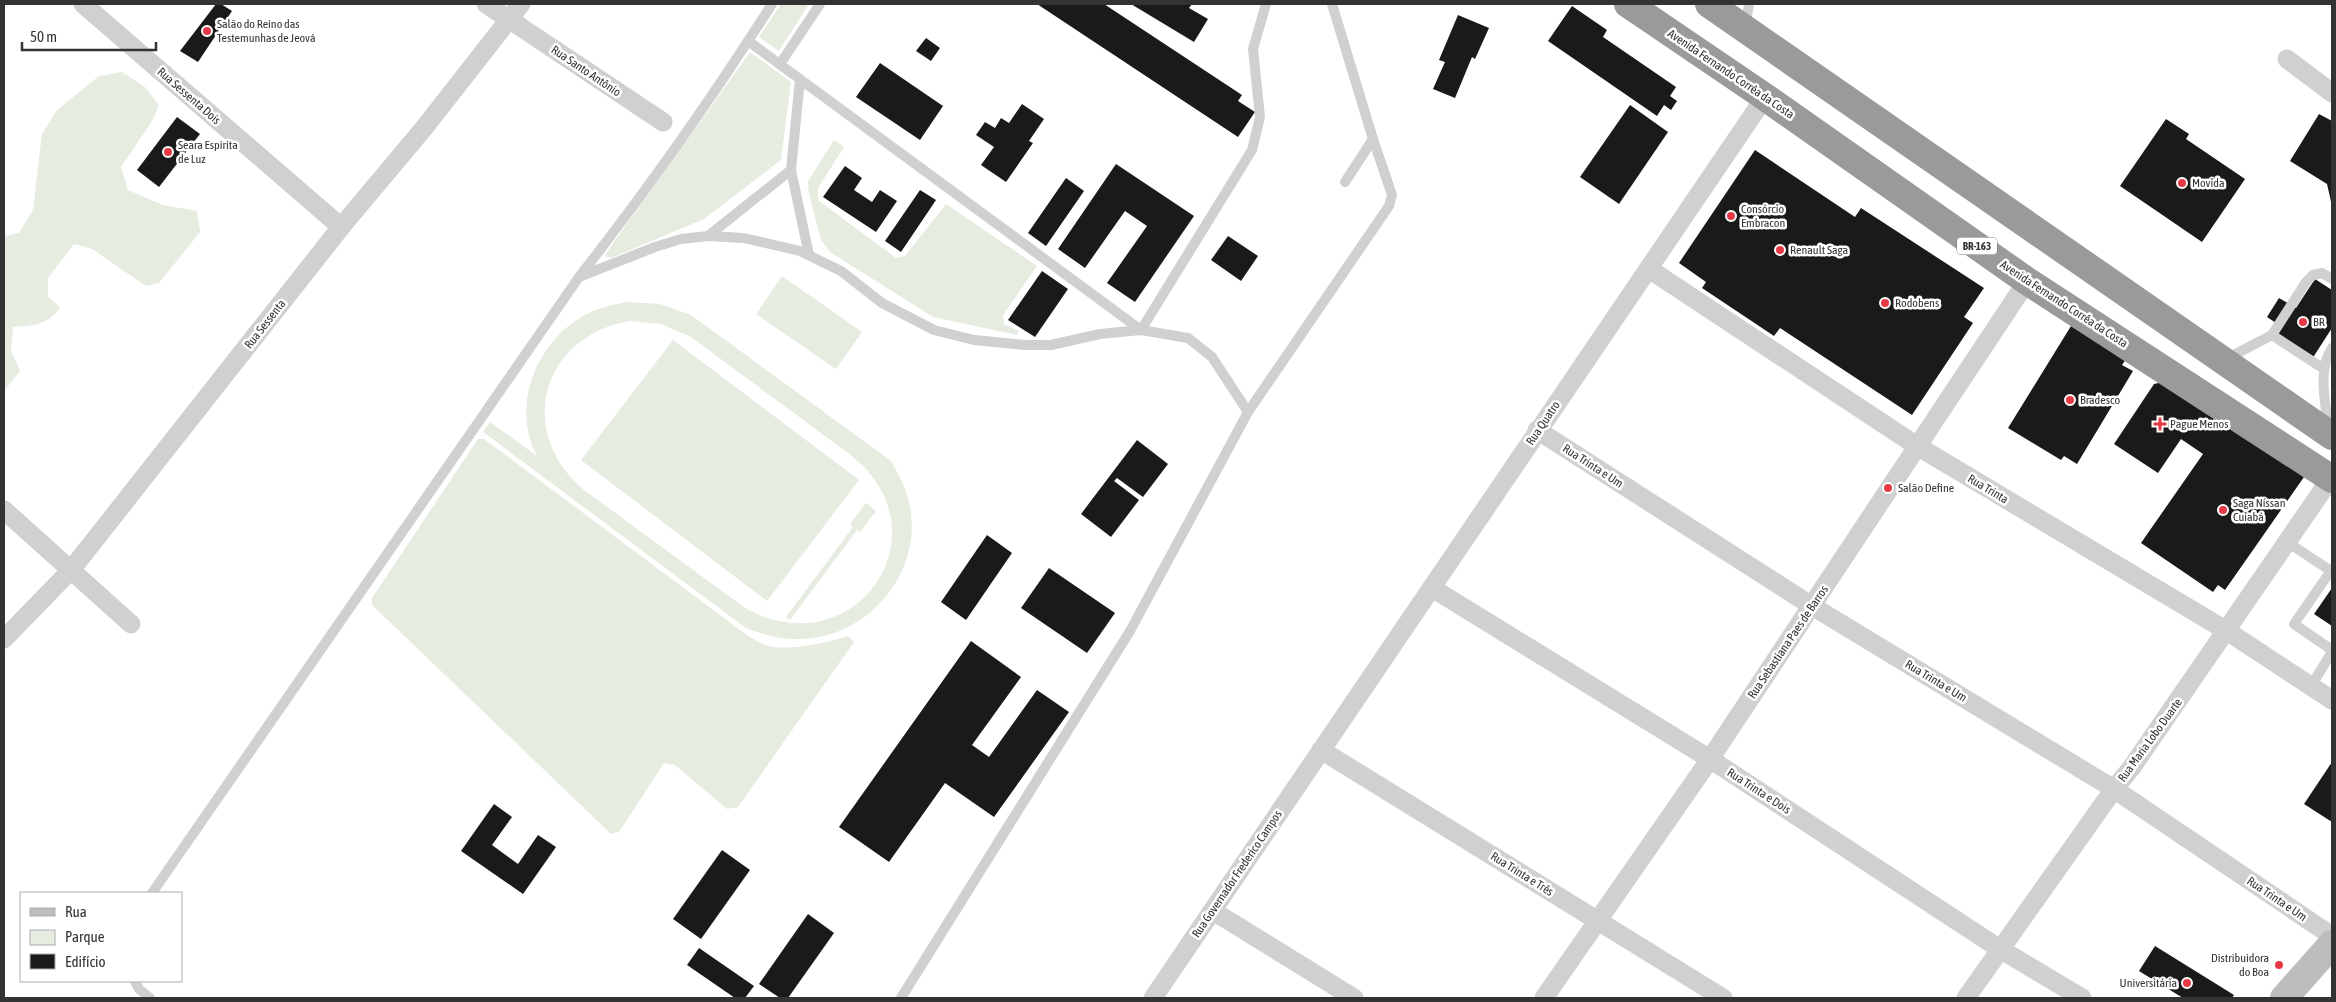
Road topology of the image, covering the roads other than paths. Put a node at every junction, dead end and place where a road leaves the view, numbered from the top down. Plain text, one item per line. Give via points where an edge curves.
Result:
1 (83, 4) edge
2 (486, 4) edge
3 (521, 4) edge
4 (772, 4) edge
5 (820, 4) edge
6 (1266, 4) edge
7 (1332, 4) edge
8 (1628, 4) edge
9 (1712, 4) edge
10 (1747, 16) edge
11 (509, 19) junction
12 (748, 41) junction
13 (2287, 59) dead end
14 (780, 64) junction
15 (800, 79) junction
16 (2332, 93) edge
17 (1765, 97) junction
18 (663, 122) dead end
19 (1373, 139) junction
20 (791, 170) junction
21 (1345, 182) dead end
22 (341, 227) junction
23 (708, 236) junction
24 (809, 255) junction
25 (1649, 269) junction
26 (579, 277) junction
27 (2332, 280) edge
28 (2027, 281) junction
29 (1141, 330) junction
30 (2272, 334) junction
31 (2332, 348) edge
32 (2223, 361) junction
33 (2324, 369) junction
34 (1248, 412) junction
35 (1537, 430) junction
36 (2330, 434) edge
37 (1916, 446) junction
38 (2331, 478) edge
39 (4, 510) edge
40 (2287, 542) junction
41 (71, 570) junction
42 (2332, 570) edge
43 (1432, 588) junction
44 (1812, 606) junction
45 (131, 624) dead end
46 (2227, 631) junction
47 (4, 639) edge
48 (2332, 651) edge
49 (2311, 686) junction
50 (2332, 700) edge
51 (1321, 750) junction
52 (1710, 758) junction
53 (2114, 788) junction
54 (153, 892) edge
55 (1213, 911) junction
56 (1598, 920) junction
57 (2332, 936) edge
58 (2332, 944) edge
59 (2000, 949) junction
60 (136, 982) edge
61 (150, 998) edge
62 (902, 998) edge
63 (1153, 998) edge
64 (1354, 998) edge
65 (1544, 998) edge
66 (1723, 998) edge
67 (1966, 998) edge
68 (2082, 998) edge
69 (2284, 998) edge

1 - 22 street, Rua Sessenta Dois
2 - 11 street, Rua Santo Antônio
3 - 11 street, Rua Sessenta
4 - 12 lane
5 - 14 lane
6 - 29 lane via 1253,49 1260,117 1252,150
7 - 19 lane
8 - 17 highway, Avenida Fernando Corrêa da Costa / BR-163
9 - 10 highway
10 - 32 highway
11 - 18 street, Rua Santo Antônio
11 - 22 street, Rua Sessenta
12 - 14 lane
12 - 26 lane via 644,195
13 - 16 street
14 - 15 lane
15 - 20 lane
15 - 29 lane
17 - 25 street, Rua Quatro
17 - 28 highway, Avenida Fernando Corrêa da Costa / BR-163
19 - 21 lane
19 - 34 lane via 1392,195 1389,206
20 - 23 lane
20 - 24 lane
22 - 41 street, Rua Sessenta
23 - 24 lane via 744,238
23 - 26 lane via 655,246
24 - 29 lane via 841,271 882,303 934,330 974,340 1051,345 1100,334
25 - 35 street, Rua Quatro
25 - 37 street, Rua Trinta
26 - 54 lane
27 - 30 lane via 2322,273 2313,275
28 - 37 street, Rua Sebastiana Paes de Barros
28 - 38 highway, Avenida Fernando Corrêa da Costa / BR-163
29 - 34 lane via 1188,338 1212,357
30 - 32 lane
30 - 33 lane
31 - 33 lane via 2325,358
32 - 36 highway
33 - 36 lane
34 - 62 lane via 1130,631
35 - 43 street, Rua Quatro
35 - 44 street, Rua Trinta e Um
37 - 44 street, Rua Sebastiana Paes de Barros
37 - 46 street, Rua Trinta
38 - 40 street, Rua Maria Lobo Duarte
39 - 41 street
40 - 42 lane
40 - 46 street, Rua Maria Lobo Duarte
41 - 45 street
41 - 47 street, Rua Sessenta
42 - 48 lane via 2294,624
43 - 51 street, Rua Quatro
43 - 52 street, Rua Trinta e Dois
44 - 52 street, Rua Sebastiana Paes de Barros
44 - 53 street, Rua Trinta e Um
46 - 49 street, Rua Trinta
46 - 53 street, Rua Maria Lobo Duarte
48 - 49 lane
49 - 50 street, Rua Trinta
51 - 55 street, Rua Governador Frederico Campos
51 - 56 street, Rua Trinta e Três
52 - 56 street, Rua Sebastiana Paes de Barros
52 - 59 street, Rua Trinta e Dois
53 - 57 street, Rua Trinta e Um
53 - 59 street, Rua Maria Lobo Duarte
55 - 63 street, Rua Governador Frederico Campos
55 - 64 street
56 - 65 street, Rua Sebastiana Paes de Barros
56 - 66 street, Rua Trinta e Três
58 - 69 street
59 - 67 street, Rua Maria Lobo Duarte
59 - 68 street, Rua Trinta e Dois
60 - 61 lane

